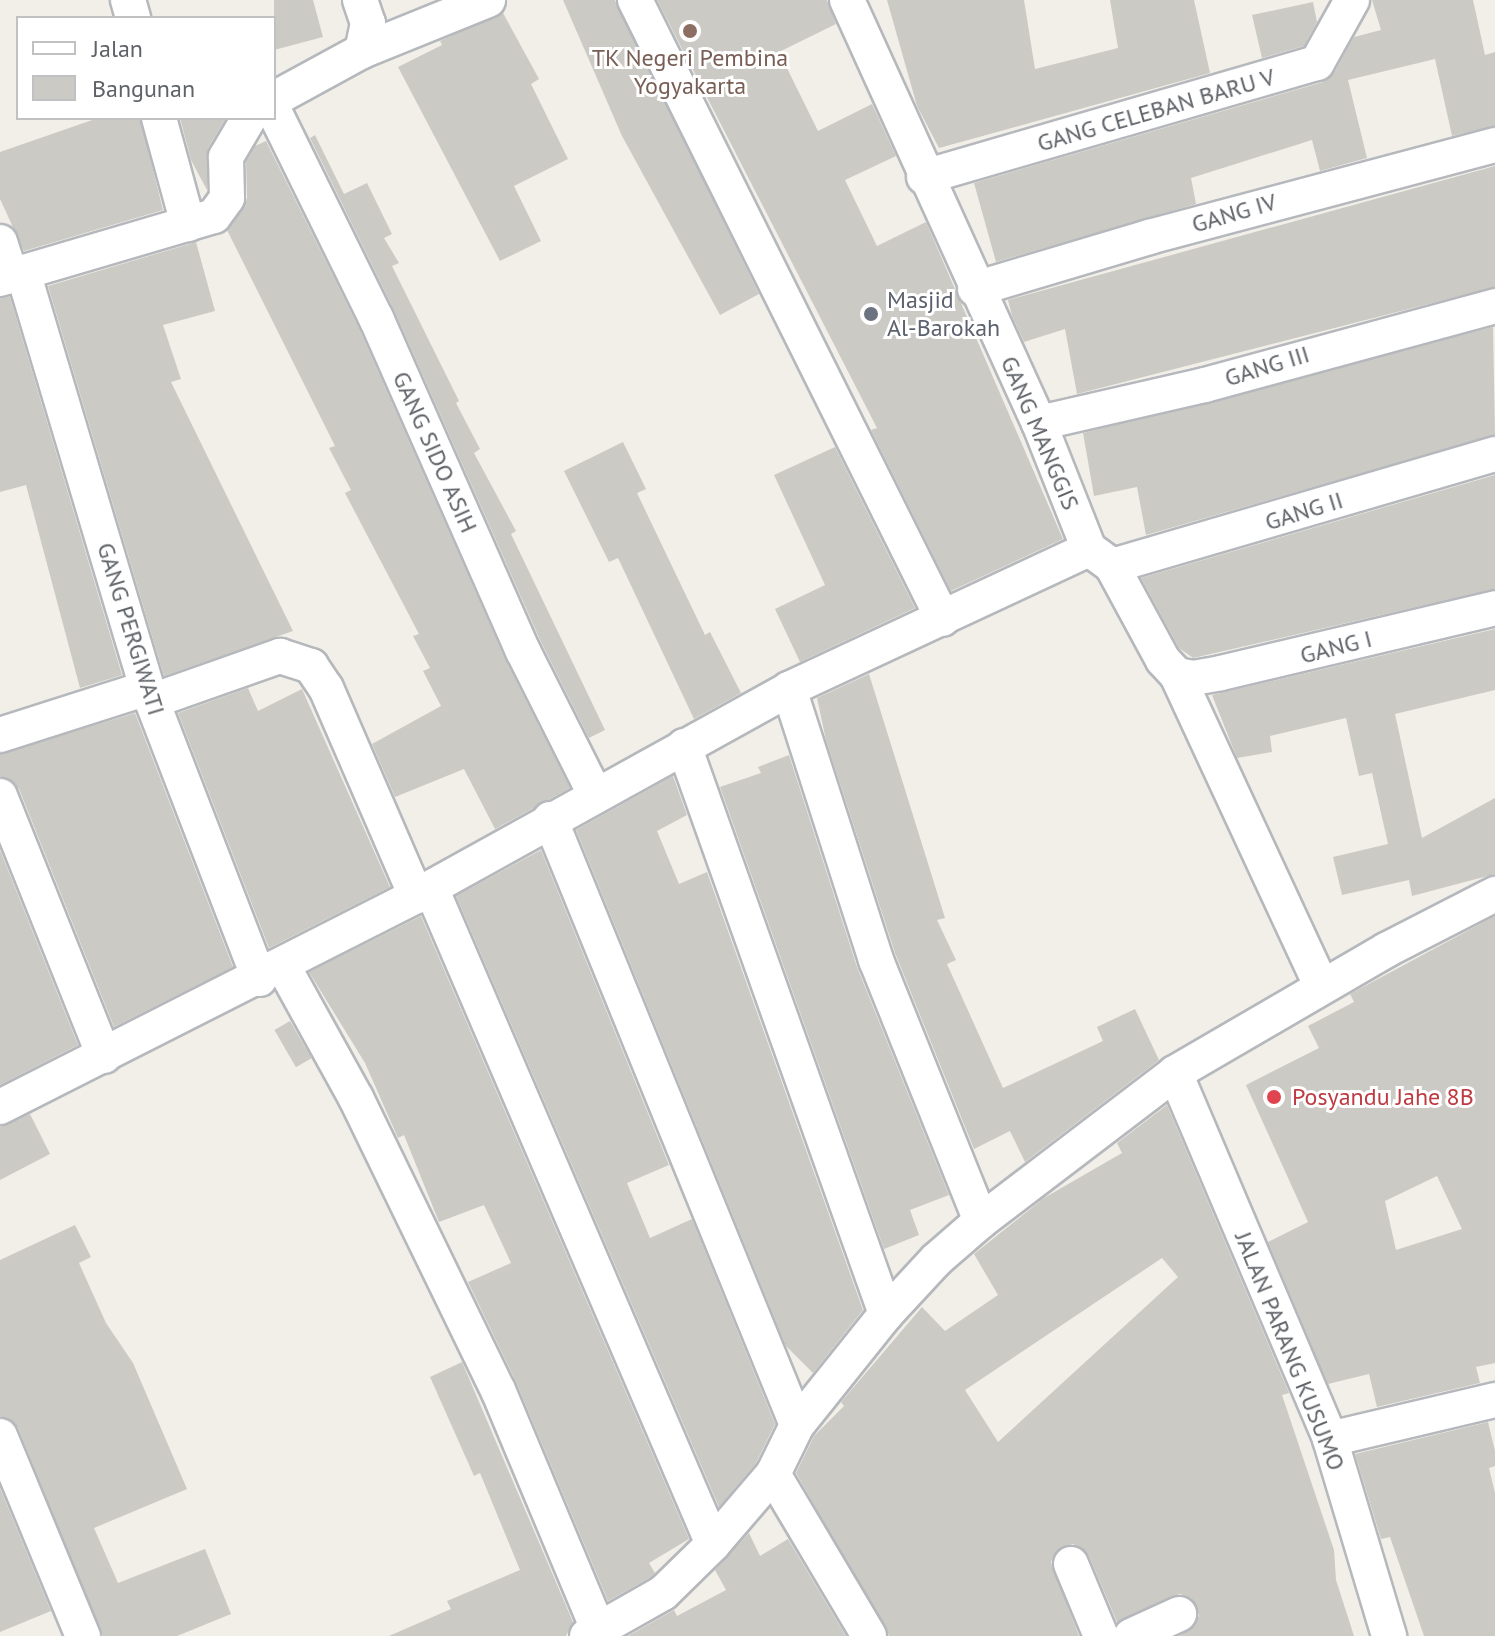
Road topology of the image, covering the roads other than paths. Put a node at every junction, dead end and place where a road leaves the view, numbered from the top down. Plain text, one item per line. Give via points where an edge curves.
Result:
1 (360, 0) edge
2 (488, 0) edge
3 (635, 0) edge
4 (847, 0) edge
5 (1352, 0) edge
6 (362, 51) junction
7 (276, 98) edge
8 (276, 115) edge
9 (160, 120) edge
10 (248, 120) edge
11 (1495, 145) edge
12 (924, 177) junction
13 (188, 224) junction
14 (0, 242) edge
15 (11, 276) edge
16 (975, 289) junction
17 (1495, 306) edge
18 (1039, 423) junction
19 (1495, 454) edge
20 (1101, 558) junction
21 (1495, 608) edge
22 (943, 619) junction
23 (1177, 675) junction
24 (789, 689) junction
25 (150, 694) junction
26 (0, 735) edge
27 (684, 746) junction
28 (595, 794) junction
29 (0, 796) edge
30 (550, 819) junction
31 (424, 892) junction
32 (1495, 894) edge
33 (271, 973) junction
34 (1322, 987) junction
35 (104, 1056) junction
36 (1175, 1073) junction
37 (0, 1107) edge
38 (981, 1221) junction
39 (886, 1314) junction
40 (1495, 1400) edge
41 (797, 1425) junction
42 (0, 1436) edge
43 (1330, 1439) junction
44 (773, 1474) junction
45 (713, 1544) junction
46 (1071, 1564) dead end
47 (1179, 1614) dead end
48 (595, 1634) edge
49 (83, 1636) edge
50 (869, 1636) edge
51 (1101, 1636) edge
52 (1131, 1636) edge
53 (1389, 1636) edge

1 - 6 street via 368,23
2 - 6 street
3 - 22 street
4 - 12 street, GANG MANGGIS
5 - 12 street, GANG CELEBAN BARU V via 1317,63
6 - 7 street
8 - 28 street, GANG SIDO ASIH via 376,318 523,651
9 - 13 street
10 - 13 street via 226,157 224,208
11 - 16 street, GANG IV
12 - 16 street, GANG MANGGIS
13 - 15 street
14 - 15 street, GANG PERGIWATI
15 - 25 street, GANG PERGIWATI
16 - 18 street, GANG MANGGIS
17 - 18 street, GANG III via 1205,385
18 - 20 street, GANG MANGGIS
19 - 20 street, GANG II
20 - 22 street, GANG II
20 - 23 street, GANG MANGGIS
21 - 23 street, GANG I via 1221,673
22 - 24 street, GANG II
23 - 34 street, GANG MANGGIS
24 - 27 street, GANG II
24 - 38 street via 876,960
25 - 26 street
25 - 31 street via 280,656 311,666
25 - 33 street, GANG PERGIWATI
27 - 28 street, GANG II
27 - 39 street
28 - 30 street, GANG II
29 - 35 street
30 - 31 street, GANG II
30 - 41 street
31 - 33 street, GANG II
31 - 45 street
32 - 34 street
33 - 35 street, GANG II
33 - 48 street, GANG PERGIWATI via 356,1098 498,1390
34 - 36 street
35 - 37 street, GANG II
36 - 38 street
36 - 43 street, JALAN PARANG KUSUMO
38 - 39 street
39 - 41 street
40 - 43 street
41 - 44 street
42 - 49 street
43 - 53 street, JALAN PARANG KUSUMO
44 - 45 street
44 - 50 street
45 - 48 street via 663,1593
46 - 51 street
47 - 52 street

